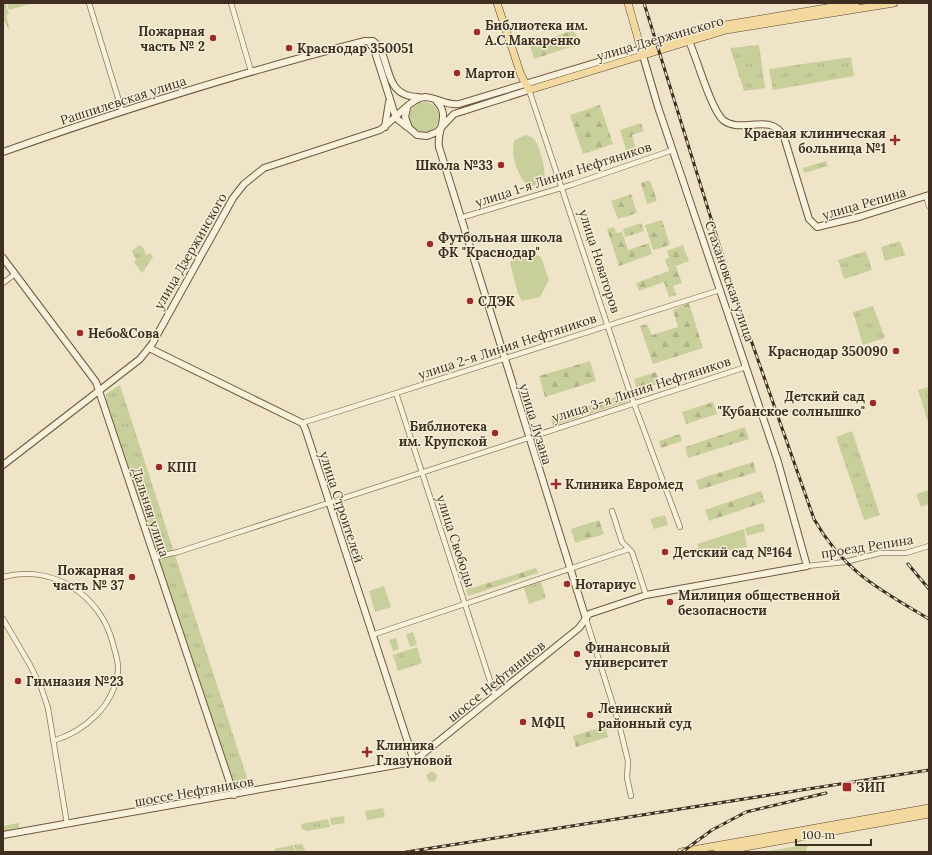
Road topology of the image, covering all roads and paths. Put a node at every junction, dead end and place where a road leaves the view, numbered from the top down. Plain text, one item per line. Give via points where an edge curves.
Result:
1 (89, 3) edge
2 (231, 3) edge
3 (497, 3) edge
4 (628, 3) edge
5 (856, 3) edge
6 (894, 3) edge
7 (368, 41) junction
8 (689, 41) junction
9 (642, 52) junction
10 (251, 71) junction
11 (527, 87) junction
12 (388, 94) junction
13 (422, 98) junction
14 (433, 100) junction
15 (407, 108) junction
16 (122, 111) junction
17 (396, 118) junction
18 (441, 126) junction
19 (385, 127) junction
20 (409, 128) junction
21 (673, 150) junction
22 (3, 152) edge
23 (562, 187) junction
24 (928, 196) edge
25 (929, 206) edge
26 (460, 218) junction
27 (3, 258) edge
28 (15, 274) junction
29 (3, 283) edge
30 (720, 290) junction
31 (608, 324) junction
32 (149, 348) junction
33 (504, 358) junction
34 (746, 367) junction
35 (100, 391) junction
36 (396, 393) junction
37 (634, 404) junction
38 (302, 423) junction
39 (528, 437) junction
40 (3, 465) edge
41 (422, 472) junction
42 (329, 502) junction
43 (612, 511) dead end
44 (680, 527) dead end
45 (929, 546) edge
46 (629, 549) junction
47 (154, 557) junction
48 (807, 566) junction
49 (570, 569) junction
50 (3, 577) edge
51 (646, 595) junction
52 (465, 605) junction
53 (3, 619) edge
54 (586, 619) junction
55 (372, 635) junction
56 (495, 696) junction
57 (53, 742) junction
58 (414, 761) junction
59 (234, 795) junction
60 (631, 796) dead end
61 (929, 808) edge
62 (929, 814) edge
63 (67, 824) junction
64 (3, 835) edge
65 (681, 852) edge
66 (717, 852) edge

1 - 16 street
2 - 10 street
3 - 11 main road, улица Новаторов
4 - 9 main road, Стахановская улица
5 - 9 main road, улица Дзержинского via 725,25
6 - 8 main road, улица Дзержинского via 763,23
7 - 10 street, Рашпилевская улица
7 - 12 street via 374,49
7 - 13 street via 379,46 397,91 405,96
8 - 9 main road, улица Дзержинского
8 - 24 street, улица Репина via 715,108 723,119 735,125 769,124 781,130 813,225 821,227
9 - 11 main road, улица Дзержинского
9 - 21 street, Стахановская улица
10 - 16 street, Рашпилевская улица
11 - 14 street, улица Дзержинского via 460,104 450,105
11 - 18 street, улица Дзержинского via 454,114
11 - 23 street, улица Новаторов
12 - 17 street
12 - 19 street
13 - 14 street, улица Дзержинского
13 - 15 street, улица Дзержинского via 413,101
14 - 18 street via 443,111
15 - 17 street, улица Дзержинского
15 - 20 street via 405,117
16 - 22 street, Рашпилевская улица
17 - 19 street, улица Дзержинского
17 - 20 street
18 - 20 street, улица Дзержинского via 435,133 425,136 416,134
18 - 26 street, улица Лузана via 439,147
19 - 32 street, улица Дзержинского via 272,165 249,179 233,198
21 - 23 street, улица 1-я Линия Нефтяников
21 - 30 street, Стахановская улица
23 - 26 street, улица 1-я Линия Нефтяников
23 - 31 street, улица Новаторов
24 - 25 street
26 - 33 street, улица Лузана
27 - 28 street, Дальняя улица
28 - 29 street
28 - 35 street, Дальняя улица via 96,382
30 - 31 street, улица 2-я Линия Нефтяников
30 - 34 street, Стахановская улица
31 - 33 street, улица 2-я Линия Нефтяников
31 - 37 street, улица Новаторов
32 - 35 street, улица Дзержинского via 135,364
32 - 38 street
33 - 36 street, улица 2-я Линия Нефтяников
33 - 39 street, улица Лузана
34 - 37 street, улица 3-я Линия Нефтяников
34 - 48 street, Стахановская улица via 778,462
35 - 40 street, улица Дзержинского
35 - 47 street, Дальняя улица
36 - 38 street, улица 2-я Линия Нефтяников
36 - 41 street, улица Свободы
37 - 39 street, улица 3-я Линия Нефтяников
37 - 44 street, улица Новаторов
38 - 42 street, улица Строителей
39 - 41 street, улица 3-я Линия Нефтяников
39 - 49 street, улица Лузана
41 - 42 street, улица 3-я Линия Нефтяников
41 - 52 street, улица Свободы
42 - 47 street, улица 3-я Линия Нефтяников via 178,552
42 - 55 street, улица Строителей
43 - 46 street via 622,542
45 - 48 street, проезд Репина via 906,553 880,553 845,562
46 - 49 street
46 - 51 street
47 - 59 street, Дальняя улица
48 - 51 street, шоссе Нефтяников
49 - 52 street
49 - 54 street, улица Лузана
50 - 57 street via 13,574 54,578 80,591 102,617 112,639 118,669 116,682 106,701 84,727 68,737
51 - 54 street, шоссе Нефтяников via 589,614
52 - 55 street
52 - 56 street, улица Свободы
53 - 57 street via 41,687
54 - 56 street, шоссе Нефтяников via 579,628
54 - 60 street, улица Лузана via 619,724 628,761 627,778
55 - 58 street, улица Строителей
56 - 58 street, шоссе Нефтяников
57 - 63 street
58 - 59 street, шоссе Нефтяников
59 - 63 street, шоссе Нефтяников
61 - 65 main road
62 - 66 main road
63 - 64 street, шоссе Нефтяников

